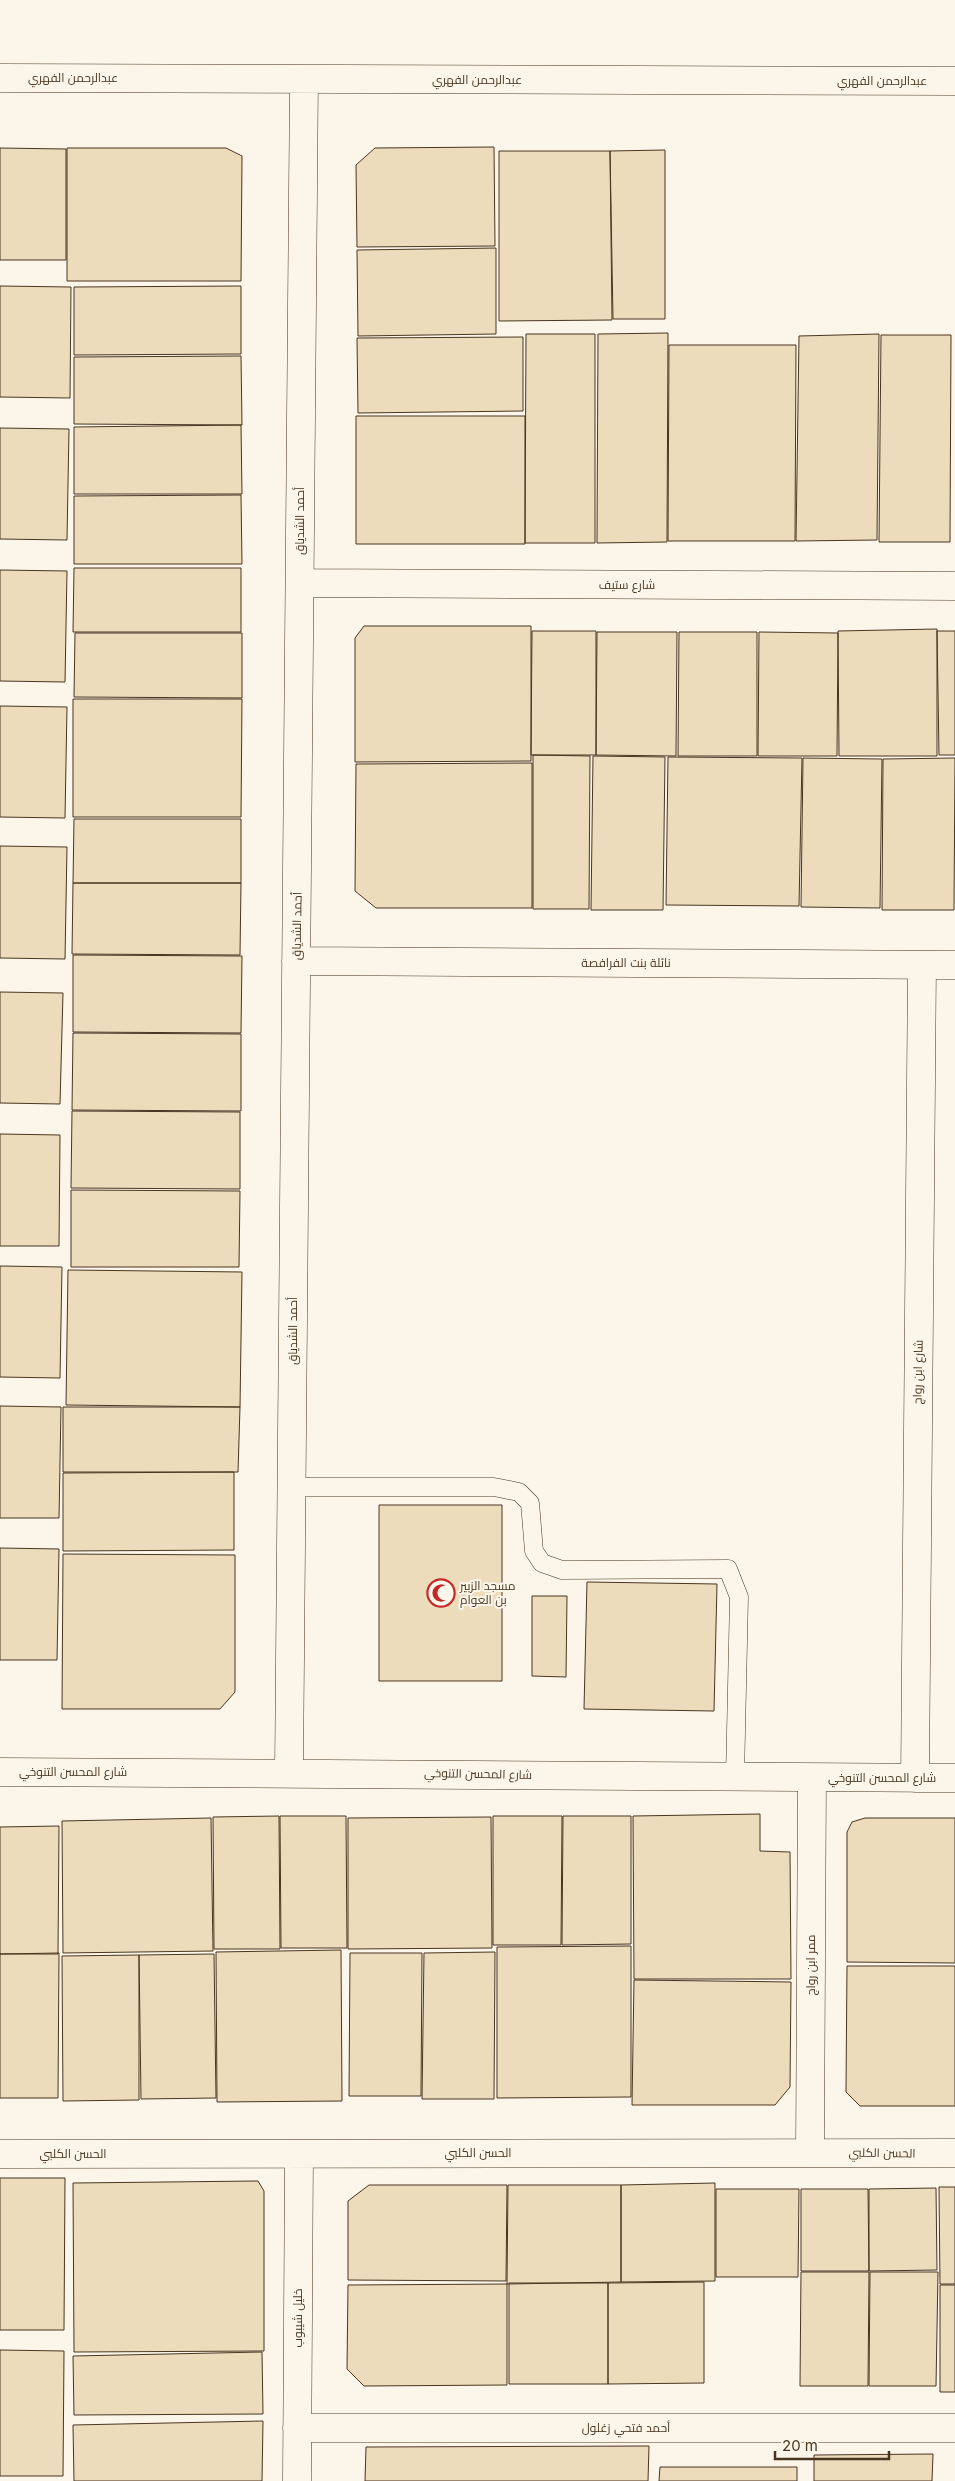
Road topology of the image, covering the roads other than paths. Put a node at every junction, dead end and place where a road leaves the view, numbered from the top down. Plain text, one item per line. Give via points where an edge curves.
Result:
1 (0, 78) edge
2 (304, 80) junction
3 (955, 81) edge
4 (300, 583) junction
5 (955, 586) edge
6 (296, 961) junction
7 (922, 965) junction
8 (955, 965) edge
9 (292, 1487) junction
10 (0, 1772) edge
11 (289, 1772) junction
12 (735, 1777) junction
13 (812, 1778) junction
14 (915, 1778) junction
15 (955, 1778) edge
16 (810, 2152) junction
17 (955, 2153) edge
18 (0, 2154) edge
19 (299, 2154) junction
20 (297, 2428) junction
21 (955, 2428) edge
22 (296, 2481) edge

1 - 2 street, عبدالرحمن الفهري
2 - 3 street, عبدالرحمن الفهري
2 - 4 street, أحمد الشدياق
4 - 5 street, شارع ستيف
4 - 6 street, أحمد الشدياق
6 - 7 street, نائلة بنت الفرافصة
6 - 9 street, أحمد الشدياق
7 - 8 street, نائلة بنت الفرافصة
7 - 14 street, شارع ابن رواج
9 - 11 street, أحمد الشدياق
9 - 12 lane via 494,1487 519,1492 530,1503 534,1551 542,1563 562,1570 728,1569 739,1597
10 - 11 street, شارع المحسن التنوخي
11 - 12 street, شارع المحسن التنوخي
12 - 13 street, شارع المحسن التنوخي
13 - 14 street, شارع المحسن التنوخي
13 - 16 street, ممر ابن رواج
14 - 15 street, شارع المحسن التنوخي
16 - 17 street, الحسن الكلبي
16 - 19 street, الحسن الكلبي
18 - 19 street, الحسن الكلبي
19 - 20 street, خليل شيبوب
20 - 21 street, أحمد فتحي زغلول
20 - 22 street, خليل شيبوب

